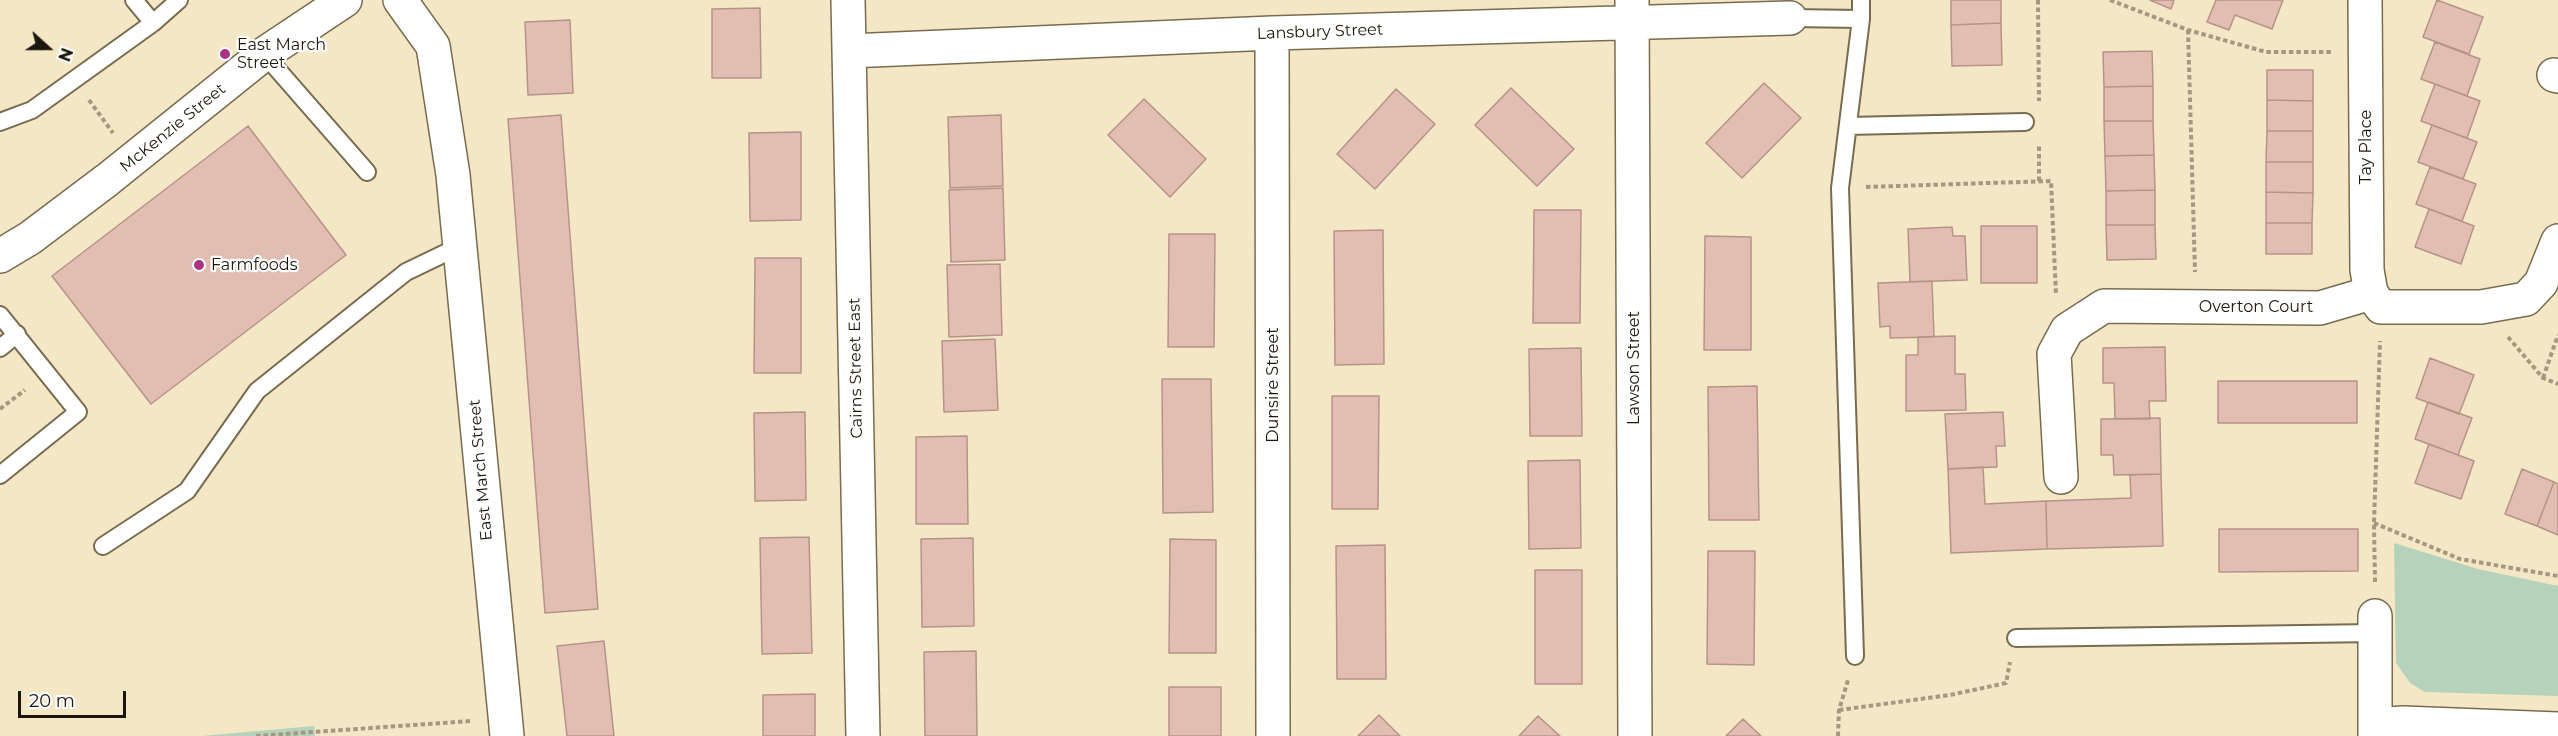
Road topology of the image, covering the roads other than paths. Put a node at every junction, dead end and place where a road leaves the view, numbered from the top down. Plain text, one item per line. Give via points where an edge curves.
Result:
1 (134, 0) edge
2 (179, 0) edge
3 (345, 0) edge
4 (400, 0) edge
5 (848, 0) edge
6 (1861, 0) edge
7 (2366, 0) edge
8 (1632, 11) edge
9 (1790, 18) joint
10 (1860, 19) junction
11 (153, 23) junction
12 (1272, 33) junction
13 (849, 51) junction
14 (264, 54) junction
15 (0, 122) edge
16 (2025, 122) dead end
17 (1848, 126) junction
18 (367, 172) dead end
19 (2558, 241) edge
20 (460, 246) junction
21 (0, 256) edge
22 (2376, 300) junction
23 (0, 315) edge
24 (17, 334) junction
25 (0, 348) edge
26 (0, 475) edge
27 (2061, 477) dead end
28 (103, 546) dead end
29 (2375, 624) joint
30 (2016, 638) road end
31 (1854, 656) road end
32 (506, 727) edge
33 (2558, 729) edge
34 (2375, 731) edge
35 (863, 736) edge
36 (1273, 736) edge
37 (1635, 736) edge

1 - 11 lane
2 - 11 lane
3 - 14 street, McKenzie Street
4 - 20 street, East March Street via 433,46
5 - 13 street, Cairns Street East
6 - 10 lane
7 - 22 street, Tay Place via 2367,270
8 - 9 street, Lansbury Street
8 - 12 street, Lansbury Street
8 - 37 street, Lawson Street
9 - 10 lane
10 - 17 lane
11 - 15 lane via 32,110
12 - 13 street, Lansbury Street
12 - 36 street, Dunsire Street
13 - 35 street, Cairns Street East
14 - 18 lane
14 - 21 street, McKenzie Street via 107,180
16 - 17 lane
17 - 31 lane via 1840,188
19 - 22 street, Overton Court via 2541,283 2526,299 2481,307
20 - 28 lane via 406,272 257,392 187,491
20 - 32 street, East March Street
22 - 27 street, Overton Court via 2320,308 2104,306 2067,330 2054,354
23 - 24 lane
24 - 25 lane
24 - 26 lane via 78,412
29 - 30 lane
29 - 34 street
33 - 34 street via 2403,723

